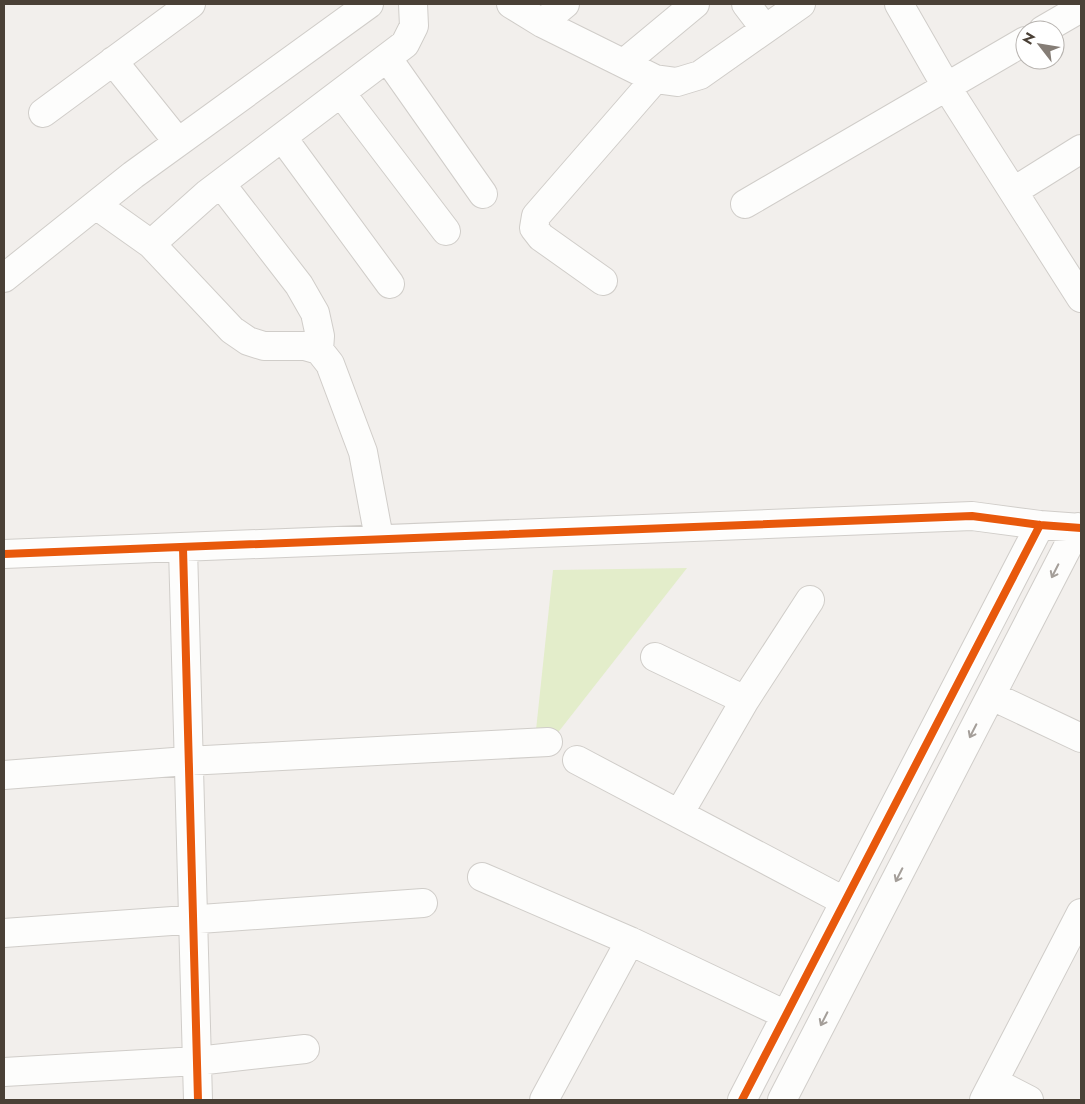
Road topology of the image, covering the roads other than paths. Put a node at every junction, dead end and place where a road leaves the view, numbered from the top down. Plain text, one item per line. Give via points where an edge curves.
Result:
1 (192, 4) edge
2 (369, 4) edge
3 (413, 4) edge
4 (511, 4) edge
5 (565, 4) edge
6 (695, 4) edge
7 (746, 4) edge
8 (801, 4) edge
9 (899, 4) edge
10 (1081, 8) edge
11 (1061, 20) edge
12 (542, 23) junction
13 (765, 28) junction
14 (1015, 47) edge
15 (388, 59) junction
16 (113, 61) junction
17 (624, 63) junction
18 (655, 78) junction
19 (946, 86) junction
20 (341, 93) junction
21 (43, 113) dead end
22 (282, 137) junction
23 (178, 142) junction
24 (1081, 150) edge
25 (221, 184) junction
26 (1014, 192) junction
27 (483, 194) dead end
28 (745, 204) dead end
29 (96, 205) junction
30 (446, 231) dead end
31 (151, 244) junction
32 (4, 278) edge
33 (603, 281) dead end
34 (390, 284) dead end
35 (1081, 298) edge
36 (318, 350) junction
37 (1040, 525) junction
38 (1079, 527) edge
39 (379, 538) junction
40 (183, 548) junction
41 (4, 554) edge
42 (810, 600) dead end
43 (656, 657) dead end
44 (992, 696) junction
45 (745, 700) junction
46 (1081, 738) edge
47 (548, 742) dead end
48 (577, 760) dead end
49 (187, 761) junction
50 (4, 775) edge
51 (679, 814) junction
52 (482, 877) dead end
53 (844, 901) junction
54 (423, 903) dead end
55 (192, 921) junction
56 (1079, 924) edge
57 (4, 933) edge
58 (630, 941) junction
59 (786, 1015) junction
60 (305, 1050) dead end
61 (197, 1061) junction
62 (4, 1072) edge
63 (989, 1091) edge
64 (198, 1100) edge
65 (544, 1100) edge
66 (742, 1100) edge
67 (782, 1100) edge
68 (1029, 1100) edge

1 - 16 street
2 - 23 street
3 - 15 street via 414,26 410,36
4 - 12 street
5 - 12 street
6 - 17 street
7 - 13 street
8 - 13 street
9 - 19 street
10 - 11 street
12 - 17 street
13 - 18 street via 700,75 677,82
14 - 19 street
15 - 20 street
15 - 27 street
16 - 21 street
16 - 23 street
17 - 18 street
18 - 33 street via 536,216 534,228 541,237
19 - 26 street
19 - 28 street
20 - 22 street
20 - 30 street
22 - 25 street
22 - 34 street
23 - 29 street
24 - 26 street
25 - 31 street
25 - 36 street via 299,284 315,313 320,336
26 - 35 street
29 - 31 street
29 - 32 street
31 - 36 street via 232,330 248,341 264,346 305,346
36 - 39 street via 330,364 363,452
37 - 38 street
37 - 39 street via 972,516
37 - 53 street
38 -> 44 street
39 - 40 street
40 - 41 street
40 - 49 street
42 - 45 street
43 - 45 street
44 - 46 street
44 -> 67 street
45 - 51 street
47 - 49 street
48 - 51 street
49 - 50 street
49 - 55 street
51 - 53 street
52 - 58 street
53 - 59 street
54 - 55 street
55 - 57 street
55 - 61 street
56 - 63 street
58 - 59 street
58 - 65 street
59 - 66 street
60 - 61 street
61 - 62 street
61 - 64 street
63 - 68 street

